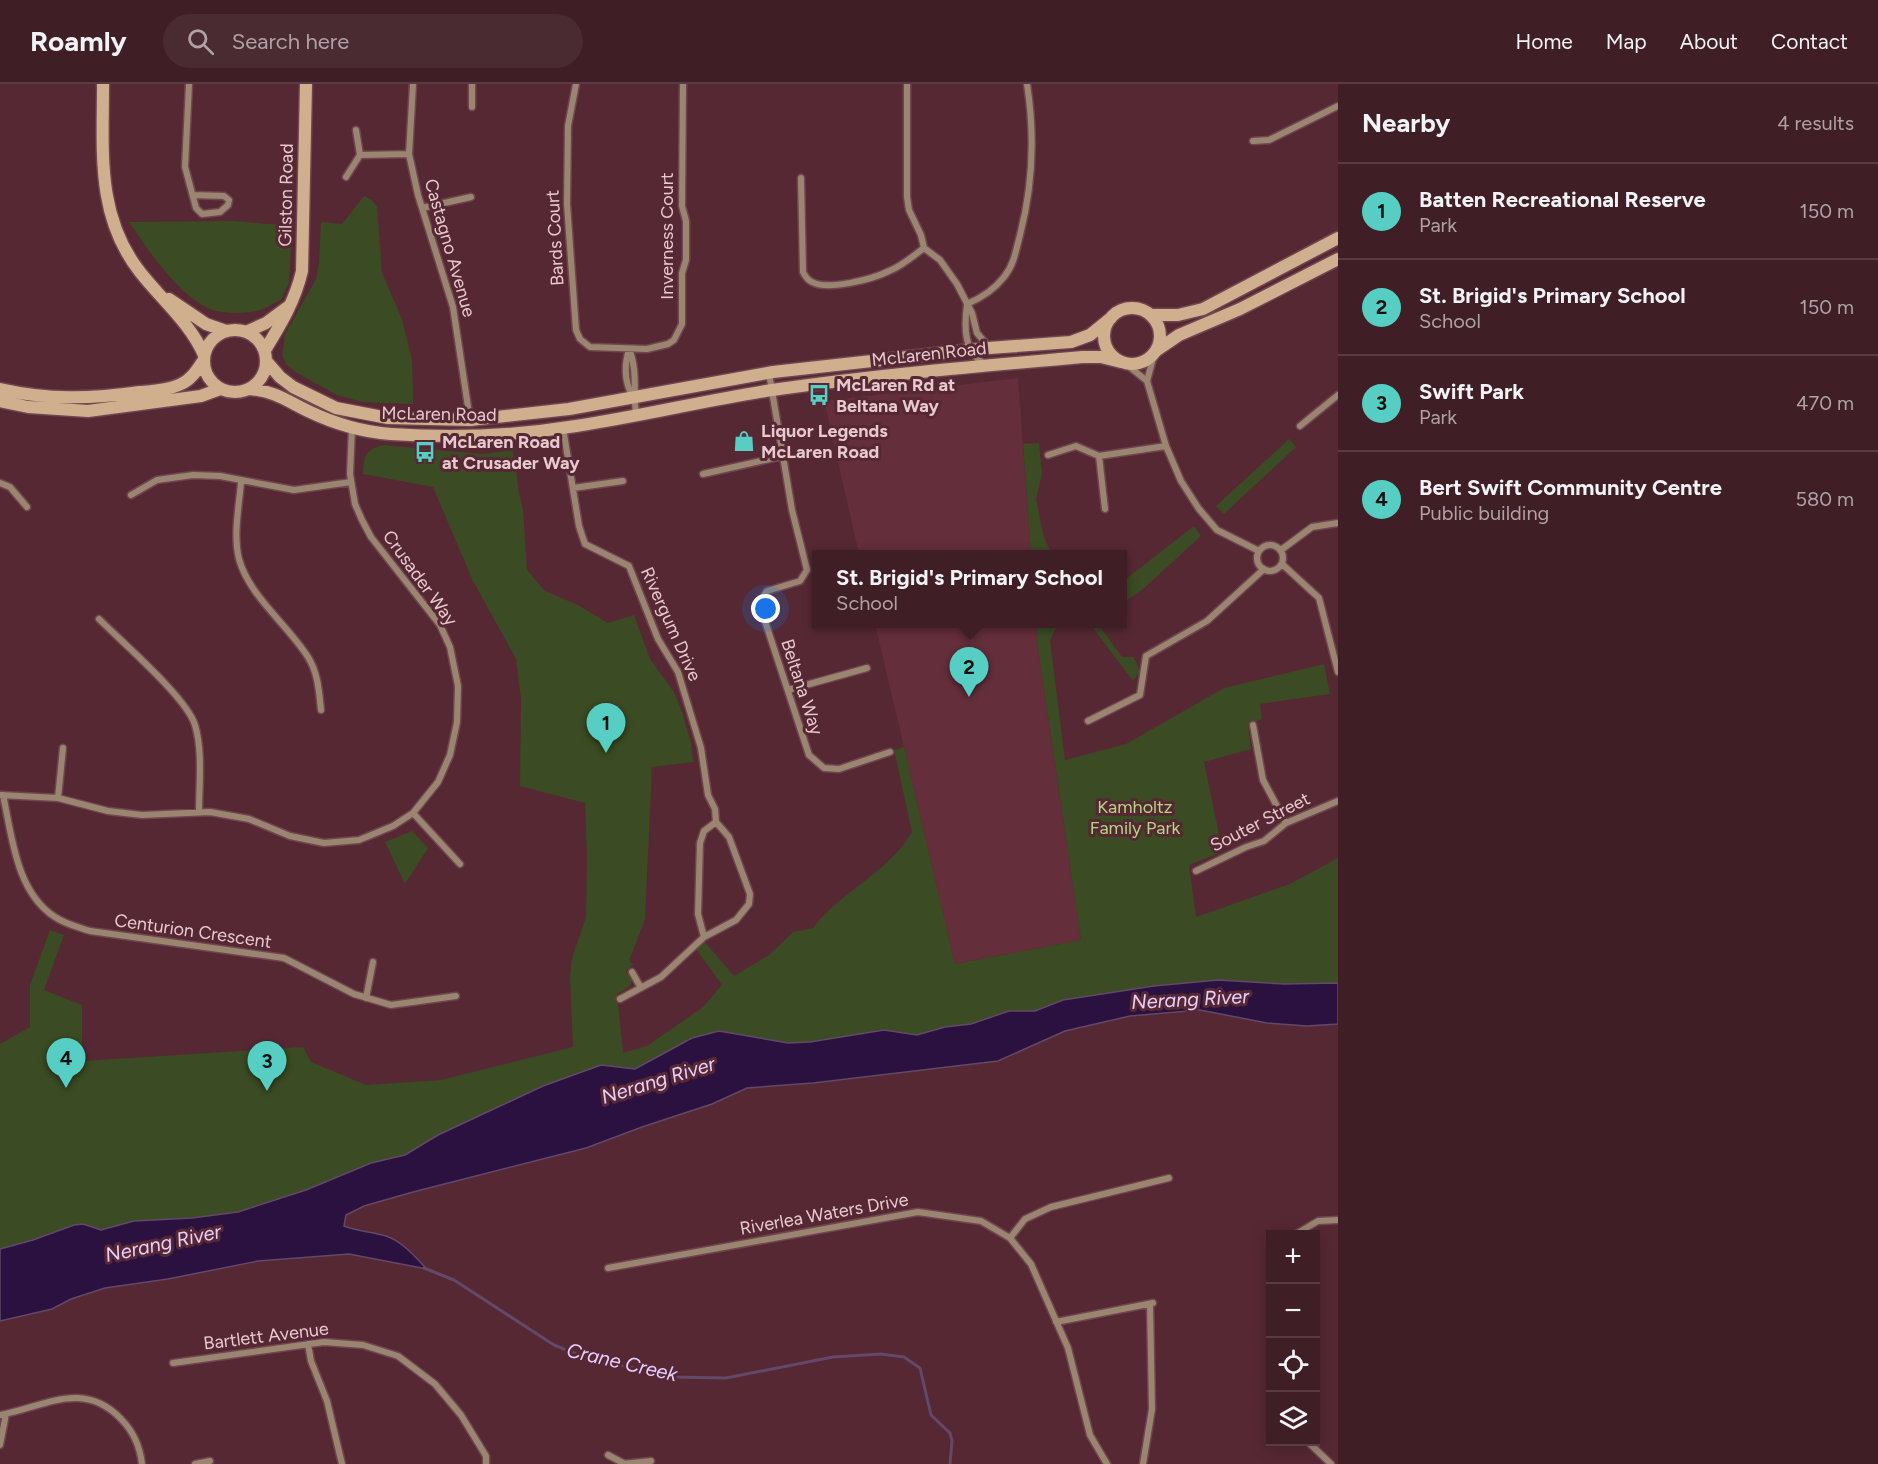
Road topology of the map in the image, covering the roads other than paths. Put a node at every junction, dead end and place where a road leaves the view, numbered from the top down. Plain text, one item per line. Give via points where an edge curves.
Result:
1 (103, 84) edge
2 (189, 84) edge
3 (306, 84) edge
4 (413, 84) edge
5 (472, 84) edge
6 (576, 84) edge
7 (683, 84) edge
8 (907, 84) edge
9 (1027, 84) edge
10 (472, 106) dead end
11 (1338, 106) edge
12 (356, 130) dead end
13 (1253, 141) dead end
14 (409, 154) junction
15 (360, 155) junction
16 (346, 177) dead end
17 (801, 178) dead end
18 (193, 195) junction
19 (471, 197) dead end
20 (422, 208) junction
21 (1338, 238) edge
22 (924, 248) junction
23 (1338, 259) edge
24 (158, 292) junction
25 (967, 304) junction
26 (290, 305) junction
27 (1151, 315) junction
28 (1111, 318) junction
29 (226, 331) junction
30 (246, 332) junction
31 (989, 348) junction
32 (629, 349) junction
33 (969, 350) junction
34 (1156, 352) junction
35 (266, 356) junction
36 (204, 358) junction
37 (1123, 363) junction
38 (989, 366) junction
39 (769, 373) junction
40 (1147, 381) junction
41 (0, 389) edge
42 (220, 389) junction
43 (250, 389) junction
44 (772, 390) junction
45 (1338, 395) edge
46 (633, 397) junction
47 (0, 401) edge
48 (636, 415) junction
49 (470, 420) junction
50 (1300, 426) dead end
51 (352, 428) junction
52 (563, 428) junction
53 (1166, 446) junction
54 (1047, 454) dead end
55 (783, 456) junction
56 (1100, 456) junction
57 (703, 474) dead end
58 (623, 481) dead end
59 (242, 482) junction
60 (351, 482) junction
61 (0, 483) edge
62 (573, 488) junction
63 (131, 495) dead end
64 (27, 507) dead end
65 (1105, 508) dead end
66 (1338, 523) edge
67 (1281, 550) junction
68 (1259, 551) junction
69 (1282, 564) junction
70 (1264, 569) junction
71 (99, 619) dead end
72 (1337, 661) edge
73 (867, 668) dead end
74 (1338, 672) edge
75 (788, 690) junction
76 (321, 710) dead end
77 (1088, 722) dead end
78 (1253, 725) dead end
79 (63, 748) dead end
80 (890, 752) dead end
81 (1, 795) edge
82 (58, 798) junction
83 (1338, 801) edge
84 (199, 812) junction
85 (413, 813) junction
86 (716, 822) junction
87 (1286, 823) junction
88 (459, 864) dead end
89 (1196, 872) dead end
90 (704, 937) junction
91 (373, 962) dead end
92 (632, 972) dead end
93 (641, 988) junction
94 (456, 996) dead end
95 (366, 998) junction
96 (620, 999) dead end
97 (1169, 1178) dead end
98 (1338, 1220) edge
99 (1303, 1230) edge
100 (1010, 1238) junction
101 (608, 1268) dead end
102 (1056, 1322) junction
103 (308, 1344) junction
104 (173, 1363) dead end
105 (3, 1414) edge
106 (0, 1445) edge
107 (1312, 1446) edge
108 (608, 1455) dead end
109 (210, 1461) dead end
110 (651, 1461) dead end
111 (623, 1463) edge
112 (142, 1464) edge
113 (195, 1464) edge
114 (342, 1464) edge
115 (486, 1464) edge
116 (1107, 1464) edge
117 (1143, 1464) edge
118 (1331, 1464) edge

1 - 24 main road via 103,170 114,227 140,272
2 - 18 street via 185,167
3 - 26 main road, Gilston Road via 303,255
4 - 14 street, Castagno Avenue
5 - 10 street
6 - 32 street, Bards Court via 568,126 567,204 576,330 590,347
7 - 32 street, Inverness Court via 682,206 686,260 682,273 682,324 668,344
8 - 22 street via 907,198
9 - 25 street via 1032,158 1028,205 1013,262 990,291
11 - 13 street via 1269,140
12 - 15 street
14 - 15 street
14 - 20 street, Castagno Avenue
15 - 16 street
17 - 22 street via 803,272 813,283 879,276
18 - 18 street via 224,196 229,200 228,206 220,212 202,214
19 - 20 street
20 - 49 street, Castagno Avenue via 453,307
21 - 27 main road via 1203,309 1178,315
22 - 25 street via 940,260
23 - 34 main road via 1179,335
24 - 29 main road via 206,324
24 - 36 main road via 191,331
25 - 31 street via 977,333
25 - 33 street
26 - 30 main road
26 - 35 main road, Gilston Road
27 - 28 main road via 1132,308
27 - 34 main road via 1160,331
28 - 31 main road, McLaren Road via 1090,335 1071,342
28 - 37 main road via 1106,325 1105,342 1113,357
29 - 30 main road
29 - 36 main road via 212,340
30 - 35 main road via 260,342
31 - 33 main road, McLaren Road
32 - 46 street via 625,361 626,386
33 - 38 street
33 - 39 main road, McLaren Road
34 - 37 main road via 1141,363
34 - 40 street
35 - 43 main road via 262,378
35 - 49 main road, McLaren Road via 280,377 293,387 336,408 400,420
36 - 41 main road via 195,374 183,384 150,391 75,399
36 - 42 main road via 208,378
37 - 38 main road, McLaren Road via 1083,357
37 - 40 street
38 - 44 main road, McLaren Road
39 - 44 street, Beltana Way
39 - 46 main road, McLaren Road
40 - 53 street
42 - 43 main road via 236,393
42 - 47 main road via 201,396 88,411
43 - 51 main road, McLaren Road via 278,394 307,411
44 - 48 main road, McLaren Road
44 - 55 street, Beltana Way
45 - 50 street
46 - 48 street
46 - 49 main road, McLaren Road via 543,413
48 - 52 main road, McLaren Road
51 - 52 main road, McLaren Road via 435,435
51 - 60 street, Crusader Way
52 - 62 street, Rivergum Drive
53 - 56 street
53 - 68 street via 1181,481 1217,530
54 - 56 street via 1076,446
55 - 57 street
55 - 75 street, Beltana Way via 807,570 800,581 767,591 759,603
56 - 65 street
58 - 62 street
59 - 60 street via 294,490
59 - 63 street via 220,476 174,476 157,480
59 - 76 street via 236,537 240,561 254,588 308,656 318,681
60 - 85 street, Crusader Way via 366,529 440,625 455,668 455,740 442,775
61 - 64 street via 10,487
62 - 86 street, Rivergum Drive via 585,544 629,566 658,639 678,672 701,748
66 - 67 street via 1312,527
67 - 68 street via 1270,544
67 - 69 street
68 - 70 street via 1258,562
69 - 70 street via 1274,571
69 - 72 street via 1319,598
70 - 77 street via 1207,621 1146,656 1140,695
71 - 84 street via 182,701 195,723
72 - 74 street
73 - 75 street
75 - 80 street, Beltana Way via 809,756 824,768 839,769
78 - 87 street via 1263,780
79 - 82 street
81 - 82 street, Crusader Way
81 - 95 street, Centurion Crescent via 20,870 35,898 53,916 90,931 284,958
82 - 84 street, Crusader Way via 142,815
83 - 87 street, Souter Street
84 - 85 street, Crusader Way via 249,819 290,836 324,843 359,840
85 - 88 street
86 - 90 street via 704,831 700,843 698,914
86 - 90 street, Rivergum Drive via 729,837 750,894 749,904 736,920
87 - 89 street, Souter Street via 1264,841
90 - 93 street, Rivergum Drive via 661,977
91 - 95 street
92 - 93 street
93 - 96 street, Rivergum Drive
94 - 95 street, Centurion Crescent via 391,1005
97 - 100 street via 1050,1207 1025,1219
98 - 99 street via 1318,1221
100 - 101 street, Riverlea Waters Drive via 981,1221 918,1212
100 - 102 street, Riverlea Waters Drive via 1031,1264
102 - 116 street, Riverlea Waters Drive via 1068,1348 1090,1435
102 - 117 street via 1152,1304 1152,1409
103 - 104 street, Bartlett Avenue
103 - 114 street
103 - 115 street, Bartlett Avenue via 363,1345 398,1356 435,1384 455,1407 486,1456
105 - 106 street
105 - 112 street via 57,1399 88,1398 110,1407 130,1428
107 - 118 street
108 - 111 street
109 - 113 street
110 - 111 street

